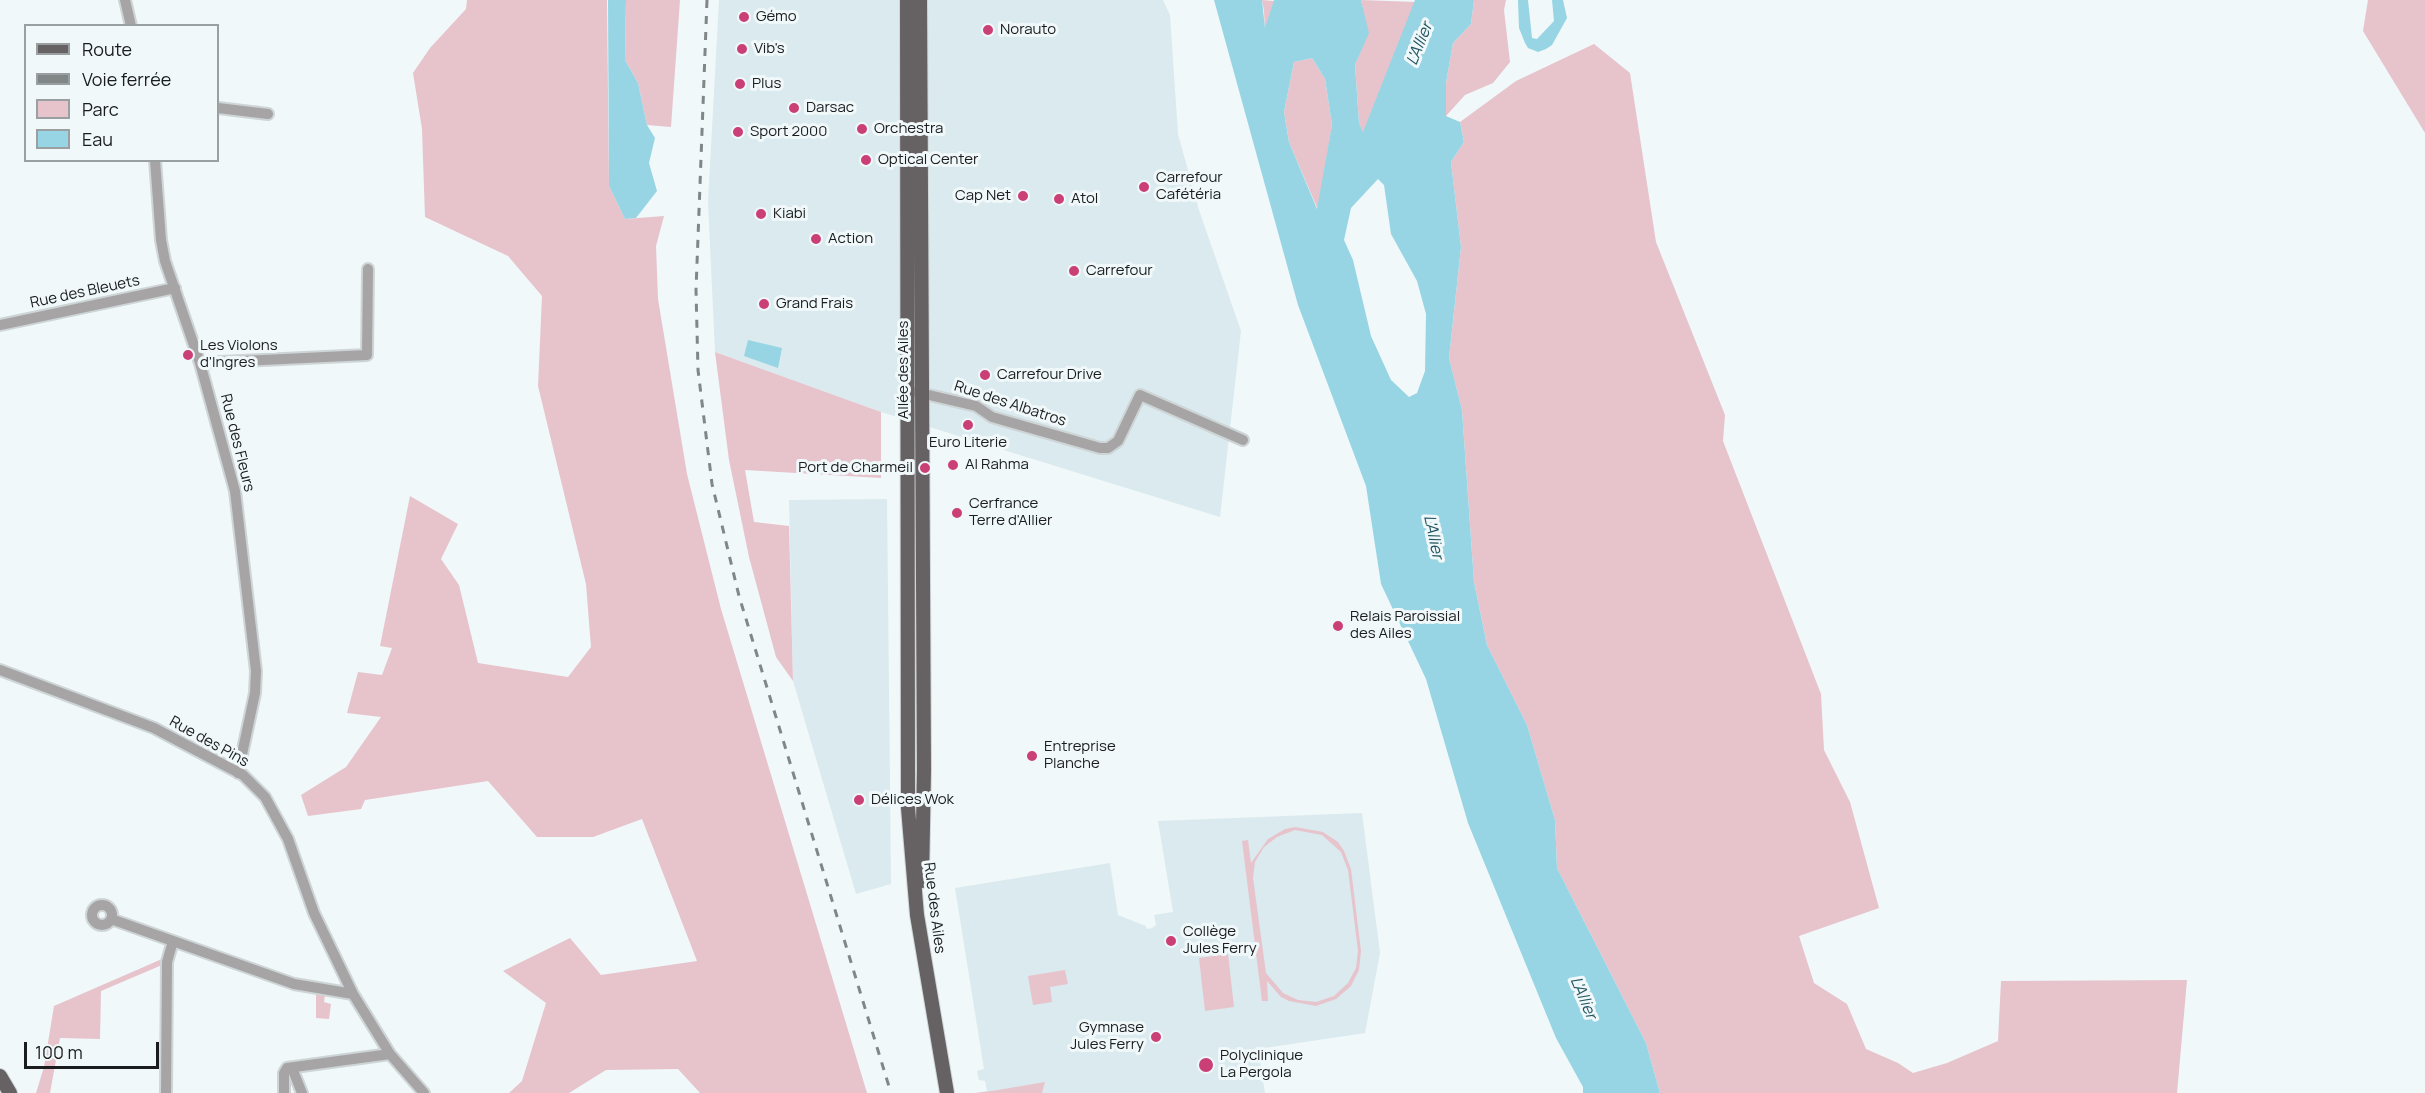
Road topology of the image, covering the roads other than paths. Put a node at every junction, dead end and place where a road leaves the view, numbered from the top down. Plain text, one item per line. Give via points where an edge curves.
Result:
1 (125, 0) edge
2 (907, 0) edge
3 (920, 0) edge
4 (130, 24) edge
5 (219, 108) edge
6 (268, 114) dead end
7 (155, 162) edge
8 (368, 269) dead end
9 (175, 288) junction
10 (0, 325) edge
11 (200, 363) junction
12 (907, 390) junction
13 (921, 393) junction
14 (1243, 440) dead end
15 (0, 670) edge
16 (908, 725) joint
17 (922, 740) joint
18 (238, 773) junction
19 (111, 919) dead end
20 (173, 941) junction
21 (353, 994) junction
22 (390, 1054) junction
23 (292, 1068) junction
24 (0, 1076) edge
25 (9, 1093) edge
26 (166, 1093) edge
27 (284, 1093) edge
28 (302, 1093) edge
29 (423, 1093) edge
30 (947, 1093) edge
31 (954, 1093) edge

1 - 4 street
2 - 12 main road, Allée des Ailes
3 - 13 main road, Allée des Ailes
5 - 6 street
7 - 9 street, Rue des Fleurs via 161,240
8 - 11 street via 367,355
9 - 10 street, Rue des Bleuets
9 - 11 street, Rue des Fleurs
11 - 18 street, Rue des Fleurs via 233,480 256,671
12 - 13 street, Rue des Albatros
12 - 16 main road, Allée des Ailes
13 - 14 street, Rue des Albatros via 976,406 992,417 1100,448 1118,441 1140,395
13 - 17 main road, Allée des Ailes
15 - 18 street, Rue des Pins via 154,728
16 - 30 main road, Rue des Ailes via 911,860
17 - 31 main road, Rue des Ailes via 923,915
18 - 21 street, Rue des Pins via 278,816 314,913
19 - 20 street
20 - 21 street via 294,984
20 - 26 street via 167,962
21 - 22 street, Rue des Pins
22 - 23 street
22 - 29 street, Rue des Pins
23 - 27 street via 284,1073
23 - 28 street
24 - 25 main road

